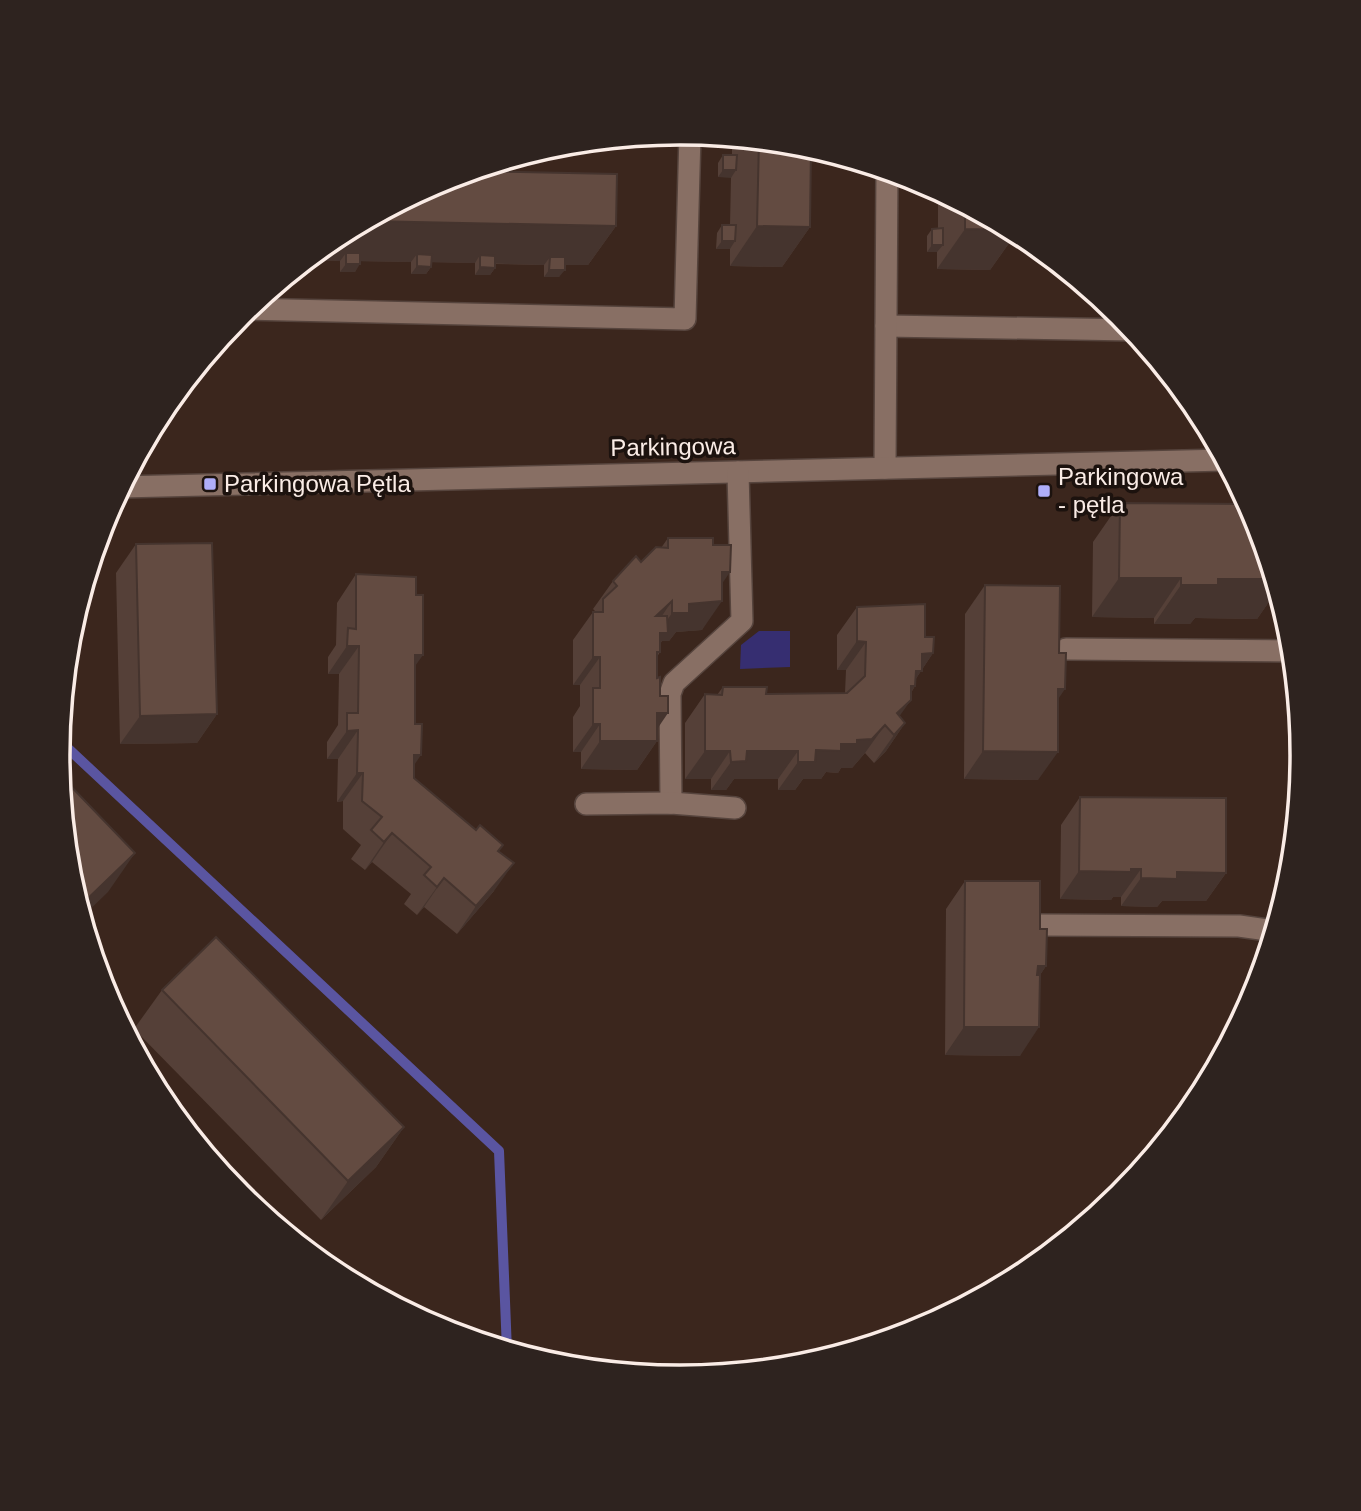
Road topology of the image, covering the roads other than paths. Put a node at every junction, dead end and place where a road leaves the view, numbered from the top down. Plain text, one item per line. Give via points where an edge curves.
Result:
1 (690, 145) edge
2 (887, 181) edge
3 (265, 309) edge
4 (886, 326) junction
5 (1117, 330) edge
6 (1215, 460) edge
7 (885, 468) junction
8 (738, 472) junction
9 (132, 487) edge
10 (1066, 649) dead end
11 (1282, 651) edge
12 (671, 803) junction
13 (586, 804) dead end
14 (735, 808) dead end
15 (1037, 925) edge
16 (1265, 930) edge

1 - 3 street via 685,318
2 - 4 street
4 - 5 street
4 - 7 street
6 - 7 street, Parkingowa
7 - 8 street, Parkingowa
8 - 9 street, Parkingowa
8 - 12 street via 742,621 674,683 670,694
10 - 11 street
12 - 13 street
12 - 14 street
15 - 16 street

